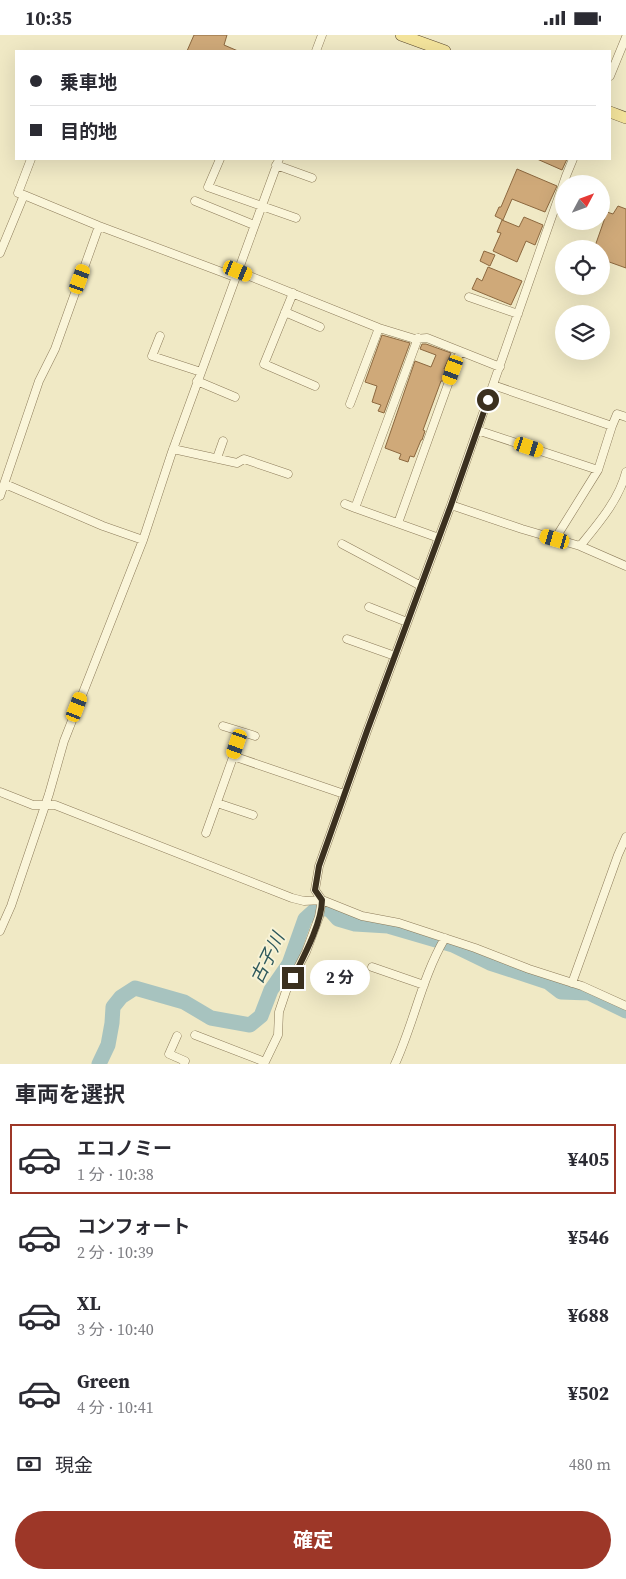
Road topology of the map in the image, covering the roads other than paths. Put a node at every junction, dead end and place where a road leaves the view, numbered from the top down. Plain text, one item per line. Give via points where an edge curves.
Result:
1 (322, 35) edge
2 (402, 35) edge
3 (626, 37) edge
4 (316, 50) edge
5 (442, 50) edge
6 (611, 74) edge
7 (611, 112) edge
8 (626, 118) edge
9 (31, 160) edge
10 (220, 160) edge
11 (574, 160) edge
12 (277, 162) edge
13 (312, 178) dead end
14 (24, 195) junction
15 (195, 201) dead end
16 (262, 205) junction
17 (296, 217) dead end
18 (254, 225) junction
19 (99, 226) junction
20 (0, 253) edge
21 (236, 274) junction
22 (293, 293) junction
23 (469, 297) dead end
24 (285, 312) junction
25 (518, 314) junction
26 (320, 327) dead end
27 (379, 328) junction
28 (160, 336) dead end
29 (418, 338) junction
30 (460, 351) junction
31 (500, 367) junction
32 (201, 372) junction
33 (197, 381) junction
34 (493, 385) junction
35 (315, 386) dead end
36 (235, 397) dead end
37 (350, 404) dead end
38 (626, 417) edge
39 (612, 426) junction
40 (477, 430) junction
41 (223, 441) dead end
42 (173, 449) junction
43 (218, 458) junction
44 (598, 470) junction
45 (288, 475) dead end
46 (625, 476) edge
47 (2, 490) edge
48 (345, 504) dead end
49 (451, 505) junction
50 (355, 508) junction
51 (398, 523) junction
52 (439, 538) junction
53 (142, 539) junction
54 (555, 539) junction
55 (342, 544) dead end
56 (580, 546) junction
57 (626, 566) edge
58 (421, 585) junction
59 (369, 607) dead end
60 (407, 622) junction
61 (346, 639) dead end
62 (395, 656) junction
63 (223, 726) dead end
64 (242, 732) junction
65 (255, 736) dead end
66 (233, 756) junction
67 (0, 793) edge
68 (344, 794) junction
69 (217, 803) junction
70 (45, 805) junction
71 (253, 815) dead end
72 (206, 833) dead end
73 (626, 837) edge
74 (618, 855) junction
75 (626, 859) edge
76 (322, 902) junction
77 (0, 931) edge
78 (445, 938) junction
79 (372, 967) dead end
80 (572, 983) junction
81 (424, 985) junction
82 (626, 1006) edge
83 (177, 1035) dead end
84 (195, 1035) dead end
85 (264, 1063) edge
86 (184, 1064) edge
87 (395, 1064) edge

1 - 4 street
2 - 5 main road
3 - 6 street
7 - 8 main road
9 - 14 street via 18,193
10 - 16 street via 208,187
11 - 25 street
12 - 13 street
12 - 16 street
14 - 19 street
14 - 20 street
15 - 18 street
16 - 17 street
16 - 18 street
18 - 21 street
19 - 21 street
19 - 47 street via 55,349 38,381
21 - 22 street
21 - 32 street
22 - 24 street
22 - 27 street
23 - 25 street
24 - 26 street
24 - 35 street via 264,364
25 - 31 street
27 - 29 street
27 - 37 street
28 - 32 street via 152,355
29 - 30 street via 427,338
29 - 50 street
30 - 31 street
30 - 51 street
31 - 34 street
32 - 33 street
33 - 36 street
33 - 42 street
34 - 39 street
34 - 40 street
38 - 39 street via 617,414
39 - 44 street
40 - 44 street
40 - 49 street
41 - 43 street
42 - 43 street
42 - 53 street
43 - 45 street via 237,463 244,459
44 - 54 street
46 - 56 street via 599,523
47 - 53 street
48 - 50 street
49 - 52 street
49 - 54 street
50 - 51 street
51 - 52 street
52 - 58 street
53 - 70 street via 64,741
54 - 56 street
55 - 58 street
56 - 57 street
58 - 60 street
59 - 60 street
60 - 62 street
61 - 62 street
62 - 68 street
63 - 64 street
64 - 65 street
64 - 66 street
66 - 68 street
66 - 69 street
67 - 70 street via 34,805
68 - 76 street via 319,866 315,890
69 - 71 street
69 - 72 street
70 - 76 street via 55,805 292,898
70 - 77 street via 12,906
73 - 74 street
74 - 75 street
74 - 80 street
76 - 78 street
76 - 85 street via 306,952 286,991 279,1012 278,1035
78 - 80 street
78 - 81 street
79 - 81 street
80 - 82 street
81 - 87 street
83 - 86 street via 169,1054 185,1061
84 - 85 street

